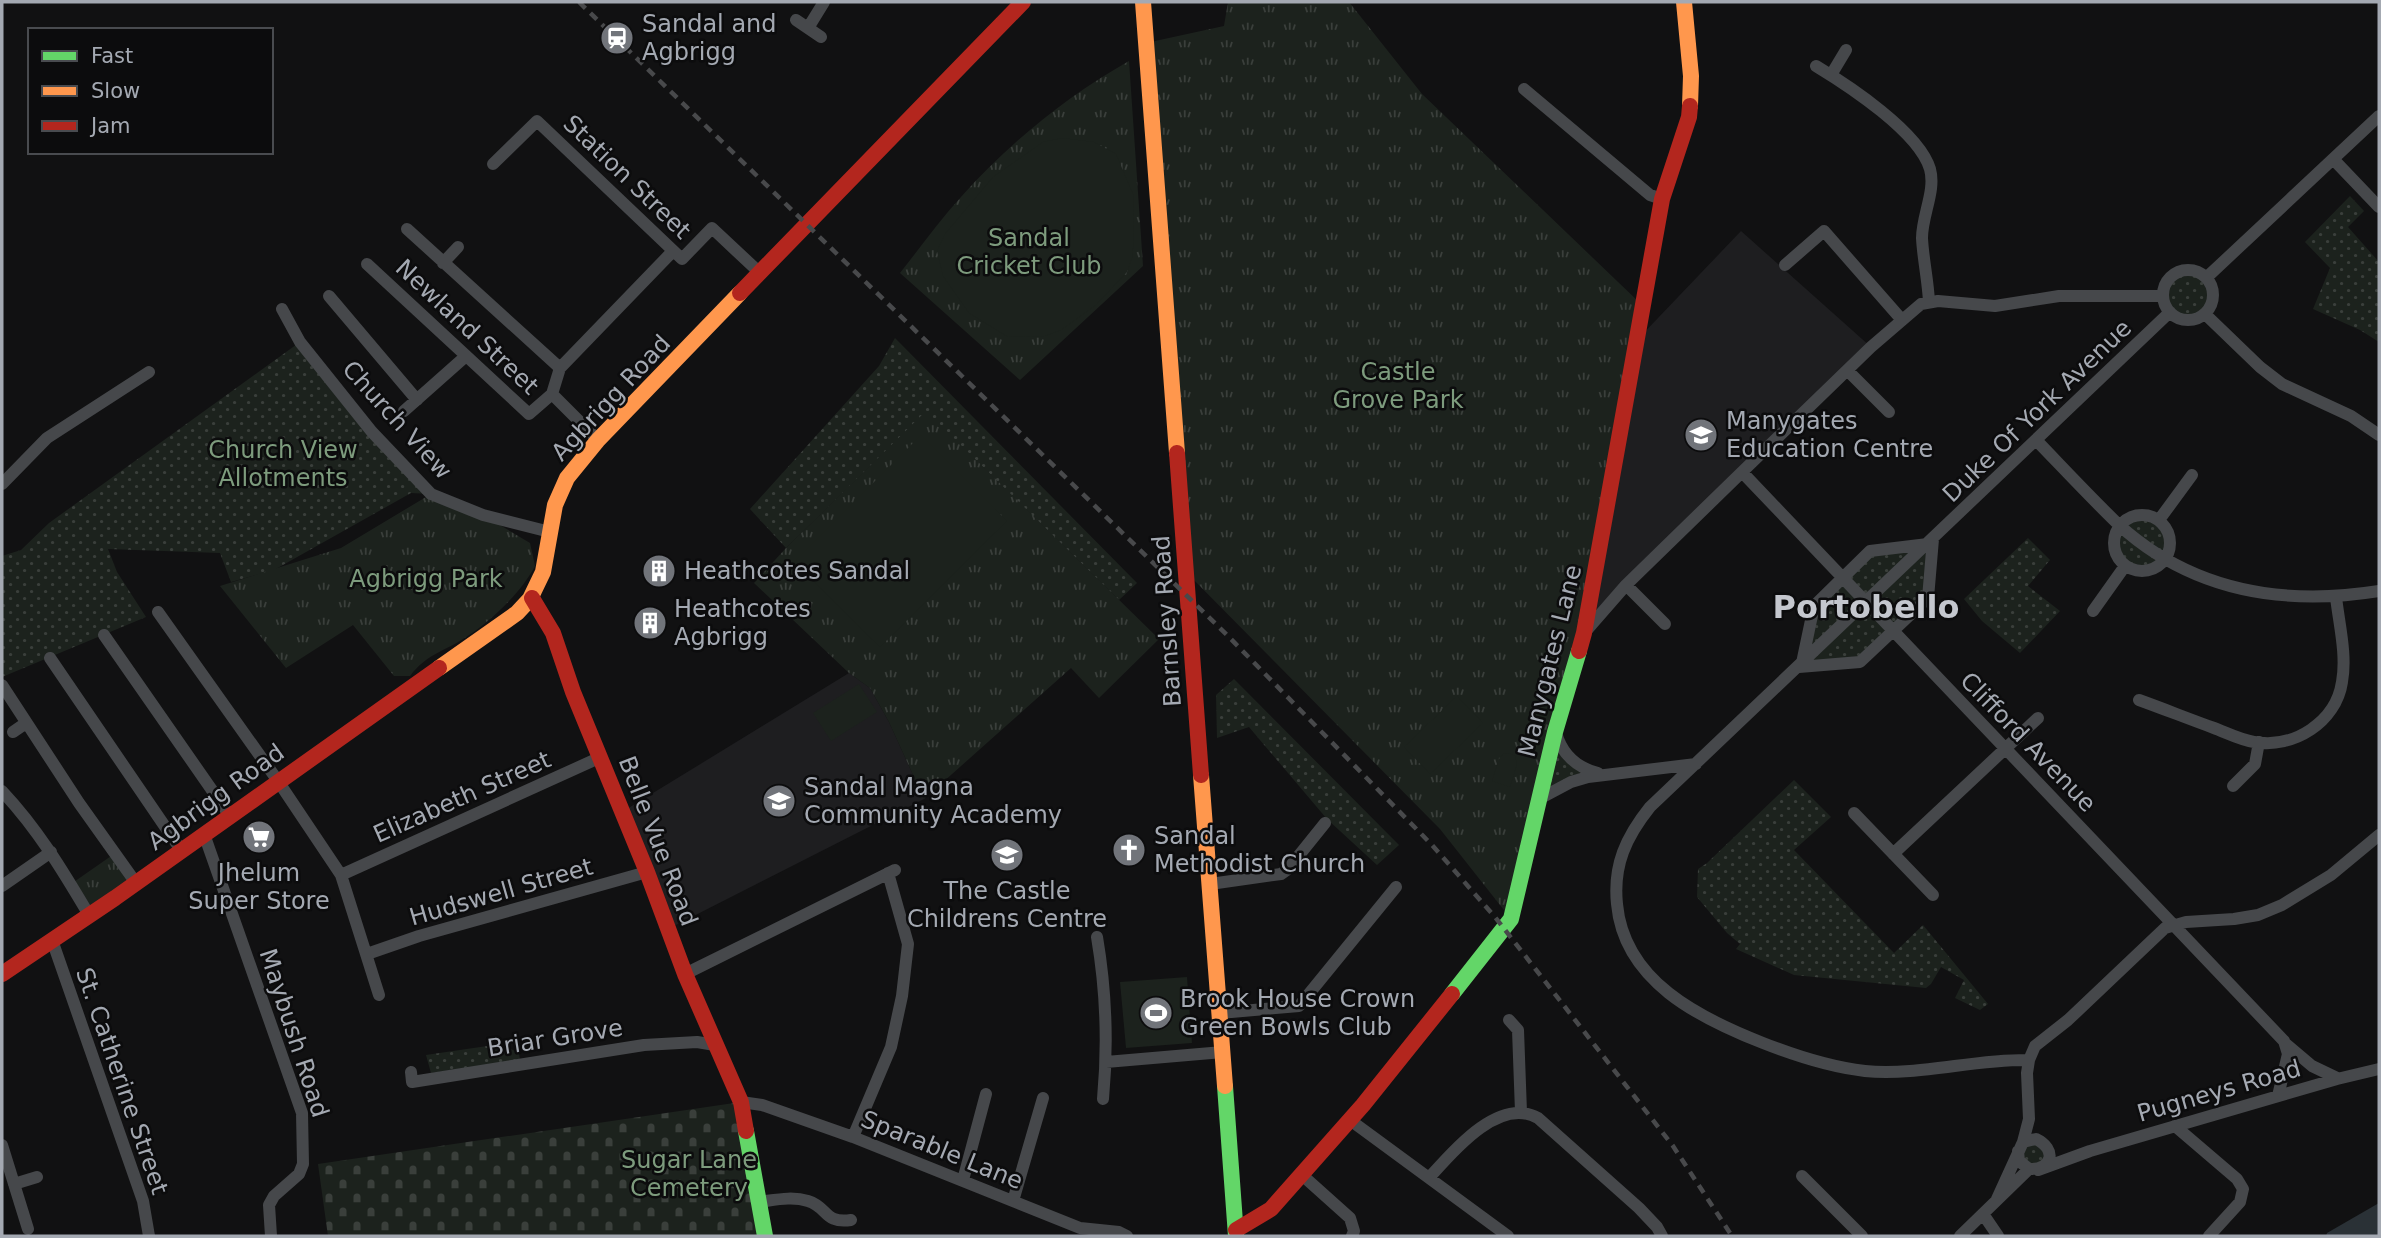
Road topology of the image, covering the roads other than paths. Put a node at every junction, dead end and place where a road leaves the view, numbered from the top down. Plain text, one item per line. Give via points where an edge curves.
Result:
1 (824, 2) edge
2 (1023, 2) edge
3 (1143, 2) edge
4 (1684, 2) edge
5 (796, 20) dead end
6 (808, 28) junction
7 (821, 37) dead end
8 (1846, 50) dead end
9 (1816, 65) dead end
10 (1831, 75) junction
11 (1524, 89) dead end
12 (2379, 116) edge
13 (2334, 160) junction
14 (493, 164) dead end
15 (1662, 199) junction
16 (2379, 207) edge
17 (407, 229) dead end
18 (458, 247) dead end
19 (673, 251) junction
20 (443, 262) junction
21 (367, 264) dead end
22 (1785, 265) dead end
23 (761, 274) junction
24 (2206, 278) junction
25 (329, 296) dead end
26 (2163, 296) junction
27 (1929, 302) junction
28 (282, 309) dead end
29 (2170, 312) junction
30 (2205, 314) junction
31 (1902, 320) junction
32 (466, 356) junction
33 (560, 368) junction
34 (1848, 370) junction
35 (149, 372) dead end
36 (552, 394) junction
37 (417, 400) junction
38 (404, 411) dead end
39 (1889, 412) dead end
40 (2379, 435) edge
41 (598, 440) junction
42 (2036, 441) junction
43 (1742, 472) junction
44 (2192, 475) dead end
45 (2, 484) edge
46 (2159, 520) junction
47 (2120, 525) junction
48 (551, 532) junction
49 (1931, 541) junction
50 (2166, 559) junction
51 (2125, 566) junction
52 (1843, 578) junction
53 (1626, 585) junction
54 (2379, 591) edge
55 (532, 597) junction
56 (2336, 597) junction
57 (1866, 602) junction
58 (2093, 611) dead end
59 (158, 612) dead end
60 (1665, 624) dead end
61 (1893, 631) junction
62 (1584, 633) junction
63 (104, 635) dead end
64 (50, 658) dead end
65 (1800, 665) junction
66 (2, 685) edge
67 (2139, 700) dead end
68 (2038, 718) dead end
69 (26, 723) junction
70 (13, 732) dead end
71 (1555, 733) junction
72 (2259, 742) junction
73 (2005, 748) junction
74 (601, 757) junction
75 (1696, 764) junction
76 (1605, 775) junction
77 (278, 781) junction
78 (2233, 786) dead end
79 (2, 790) edge
80 (1539, 799) junction
81 (1854, 813) dead end
82 (230, 816) junction
83 (1325, 823) dead end
84 (204, 834) junction
85 (2379, 835) edge
86 (181, 850) junction
87 (51, 852) junction
88 (1893, 854) junction
89 (647, 872) junction
90 (341, 875) junction
91 (136, 883) junction
92 (1210, 884) junction
93 (2, 886) edge
94 (1396, 887) dead end
95 (1933, 895) dead end
96 (89, 915) junction
97 (2174, 926) junction
98 (1097, 937) dead end
99 (52, 940) junction
100 (367, 954) junction
101 (2, 974) edge
102 (685, 974) junction
103 (379, 995) dead end
104 (1220, 1013) junction
105 (1509, 1020) dead end
106 (2284, 1041) junction
107 (715, 1045) junction
108 (1223, 1052) junction
109 (2029, 1060) junction
110 (1106, 1062) junction
111 (2379, 1069) edge
112 (411, 1072) dead end
113 (2337, 1079) junction
114 (986, 1094) dead end
115 (2278, 1096) junction
116 (1043, 1098) dead end
117 (1103, 1099) dead end
118 (741, 1102) junction
119 (1521, 1112) junction
120 (2029, 1119) junction
121 (1350, 1120) junction
122 (2175, 1126) junction
123 (853, 1138) junction
124 (2, 1145) edge
125 (2021, 1147) junction
126 (2047, 1147) junction
127 (2071, 1157) junction
128 (2033, 1170) junction
129 (1302, 1175) junction
130 (1802, 1176) dead end
131 (37, 1177) dead end
132 (1429, 1178) junction
133 (963, 1180) junction
134 (14, 1184) junction
135 (1997, 1199) junction
136 (1013, 1201) junction
137 (758, 1202) junction
138 (1983, 1214) junction
139 (851, 1220) dead end
140 (28, 1229) dead end
141 (1236, 1233) edge
142 (1357, 1234) edge
143 (149, 1236) edge
144 (271, 1236) edge
145 (765, 1236) edge
146 (1126, 1236) edge
147 (1508, 1236) edge
148 (1662, 1236) edge
149 (1862, 1236) edge
150 (1960, 1236) edge
151 (1998, 1236) edge
152 (2209, 1236) edge

1 - 6 street
2 - 23 main road, Agbrigg Road
3 - 92 main road, Barnsley Road
4 - 15 main road, Manygates Lane via 1689,117
5 - 6 street
6 - 7 street
8 - 10 street
9 - 10 street
10 - 27 street via 1920,148 1930,170 1922,240
11 - 15 street via 1650,195
12 - 13 street
13 - 16 street
13 - 24 street
14 - 19 street, Station Street via 537,121
15 - 62 main road, Manygates Lane
17 - 20 street
18 - 20 street
19 - 23 street, Station Street via 682,259 712,228
19 - 33 street
20 - 33 street
21 - 32 street, Newland Street
22 - 31 street via 1824,231
23 - 41 main road, Agbrigg Road
24 - 26 street via 2196,272 2179,272 2168,282
24 - 30 street via 2213,298
25 - 37 street
26 - 27 street via 2059,296 1995,306
26 - 29 street
27 - 31 street
28 - 48 street, Church View via 300,342 372,432 431,494
29 - 30 street via 2186,320
29 - 42 street, Duke Of York Avenue
30 - 40 street via 2282,384 2351,416
31 - 34 street
32 - 36 street, Newland Street via 529,414
32 - 37 street
33 - 36 street
34 - 39 street
34 - 43 street
35 - 45 street via 47,438
36 - 41 street, Newland Street
37 - 38 street
41 - 48 main road, Agbrigg Road via 560,490
42 - 47 street
42 - 49 street, Duke Of York Avenue
43 - 52 street, Clifford Avenue
43 - 53 street
44 - 46 street
46 - 47 street via 2139,515
46 - 50 street via 2170,538
47 - 50 street
47 - 51 street via 2114,547
48 - 55 main road, Agbrigg Road
49 - 52 street via 1870,551
49 - 57 street, Duke Of York Avenue
49 - 61 street via 1928,598
50 - 51 street via 2146,571
50 - 56 street via 2216,583 2265,594
51 - 58 street
52 - 57 street, Clifford Avenue
52 - 65 street via 1814,607
53 - 60 street
53 - 62 street
54 - 56 street
55 - 74 main road, Belle Vue Road via 553,633
55 - 77 main road, Agbrigg Road via 498,627
56 - 72 street via 2343,668 2338,697 2313,729 2290,740
57 - 61 street, Clifford Avenue
57 - 65 street, Duke Of York Avenue
59 - 77 street
61 - 65 street via 1860,662
61 - 73 street, Clifford Avenue
62 - 71 main road, Manygates Lane
63 - 82 street
64 - 86 street
65 - 75 street, Duke Of York Avenue
66 - 69 street
67 - 72 street
68 - 73 street
69 - 70 street
69 - 91 street
71 - 76 street via 1559,746 1576,763
71 - 80 main road, Manygates Lane
72 - 78 street via 2255,764
73 - 88 street
73 - 97 street, Clifford Avenue
74 - 89 main road, Belle Vue Road
74 - 90 street, Elizabeth Street
75 - 76 street
75 - 109 street, Duke Of York Avenue via 1638,822 1616,875 1618,916 1626,940 1667,992 1720,1025 1839,1067 1887,1072
76 - 80 street via 1571,782
77 - 82 main road, Agbrigg Road
77 - 90 street
79 - 87 street
80 - 121 main road, Manygates Lane via 1511,919
81 - 88 street
82 - 84 main road, Agbrigg Road
83 - 92 street via 1281,874
84 - 86 main road, Agbrigg Road
84 - 144 street, Maybush Road via 302,1113 303,1164 269,1205
85 - 97 street via 2331,875 2282,905 2258,915
86 - 91 main road, Agbrigg Road
87 - 93 street
87 - 96 street
88 - 95 street
89 - 100 street, Hudswell Street
89 - 102 main road, Belle Vue Road
90 - 100 street
91 - 96 main road, Agbrigg Road
92 - 104 main road, Barnsley Road
94 - 104 street via 1298,1006
96 - 99 main road, Agbrigg Road
97 - 106 street, Clifford Avenue
97 - 109 street via 2165,929 2035,1046
98 - 110 street
99 - 101 main road, Agbrigg Road
99 - 143 street, St. Catherine Street via 144,1200
100 - 103 street
102 - 107 main road, Belle Vue Road
102 - 123 street via 892,871 908,944 902,996 891,1046
104 - 108 main road, Barnsley Road
105 - 119 street via 1518,1030
106 - 113 street, Clifford Avenue via 2312,1066
106 - 115 street via 2288,1054
107 - 112 street, Briar Grove via 645,1045 412,1082
107 - 118 main road, Belle Vue Road
108 - 110 street
108 - 141 main road, Barnsley Road
109 - 120 street
110 - 117 street
111 - 113 street, Pugneys Road
113 - 115 street, Pugneys Road
114 - 133 street
115 - 122 street, Pugneys Road
116 - 136 street
118 - 123 street, Sparable Lane via 762,1105
118 - 137 main road, Belle Vue Road
119 - 132 street via 1508,1113 1485,1126
119 - 148 street via 1548,1127 1645,1214
120 - 125 street
120 - 126 street
121 - 129 main road, Manygates Lane
121 - 132 street
122 - 127 street, Pugneys Road
122 - 152 street via 2244,1189 2240,1202
123 - 133 street, Sparable Lane
124 - 134 street
125 - 126 street via 2036,1139
125 - 128 street via 2019,1161
125 - 135 street
126 - 127 street
126 - 128 street via 2049,1160
127 - 128 street, Pugneys Road
128 - 135 street
129 - 141 main road, Manygates Lane via 1271,1209
129 - 142 street via 1350,1219
130 - 149 street
131 - 134 street
132 - 147 street
133 - 136 street, Sparable Lane
134 - 140 street
135 - 138 street
136 - 146 street, Sparable Lane via 1080,1228
137 - 139 street via 794,1198 812,1202 828,1218
137 - 145 main road, Belle Vue Road
138 - 150 street
138 - 151 street

